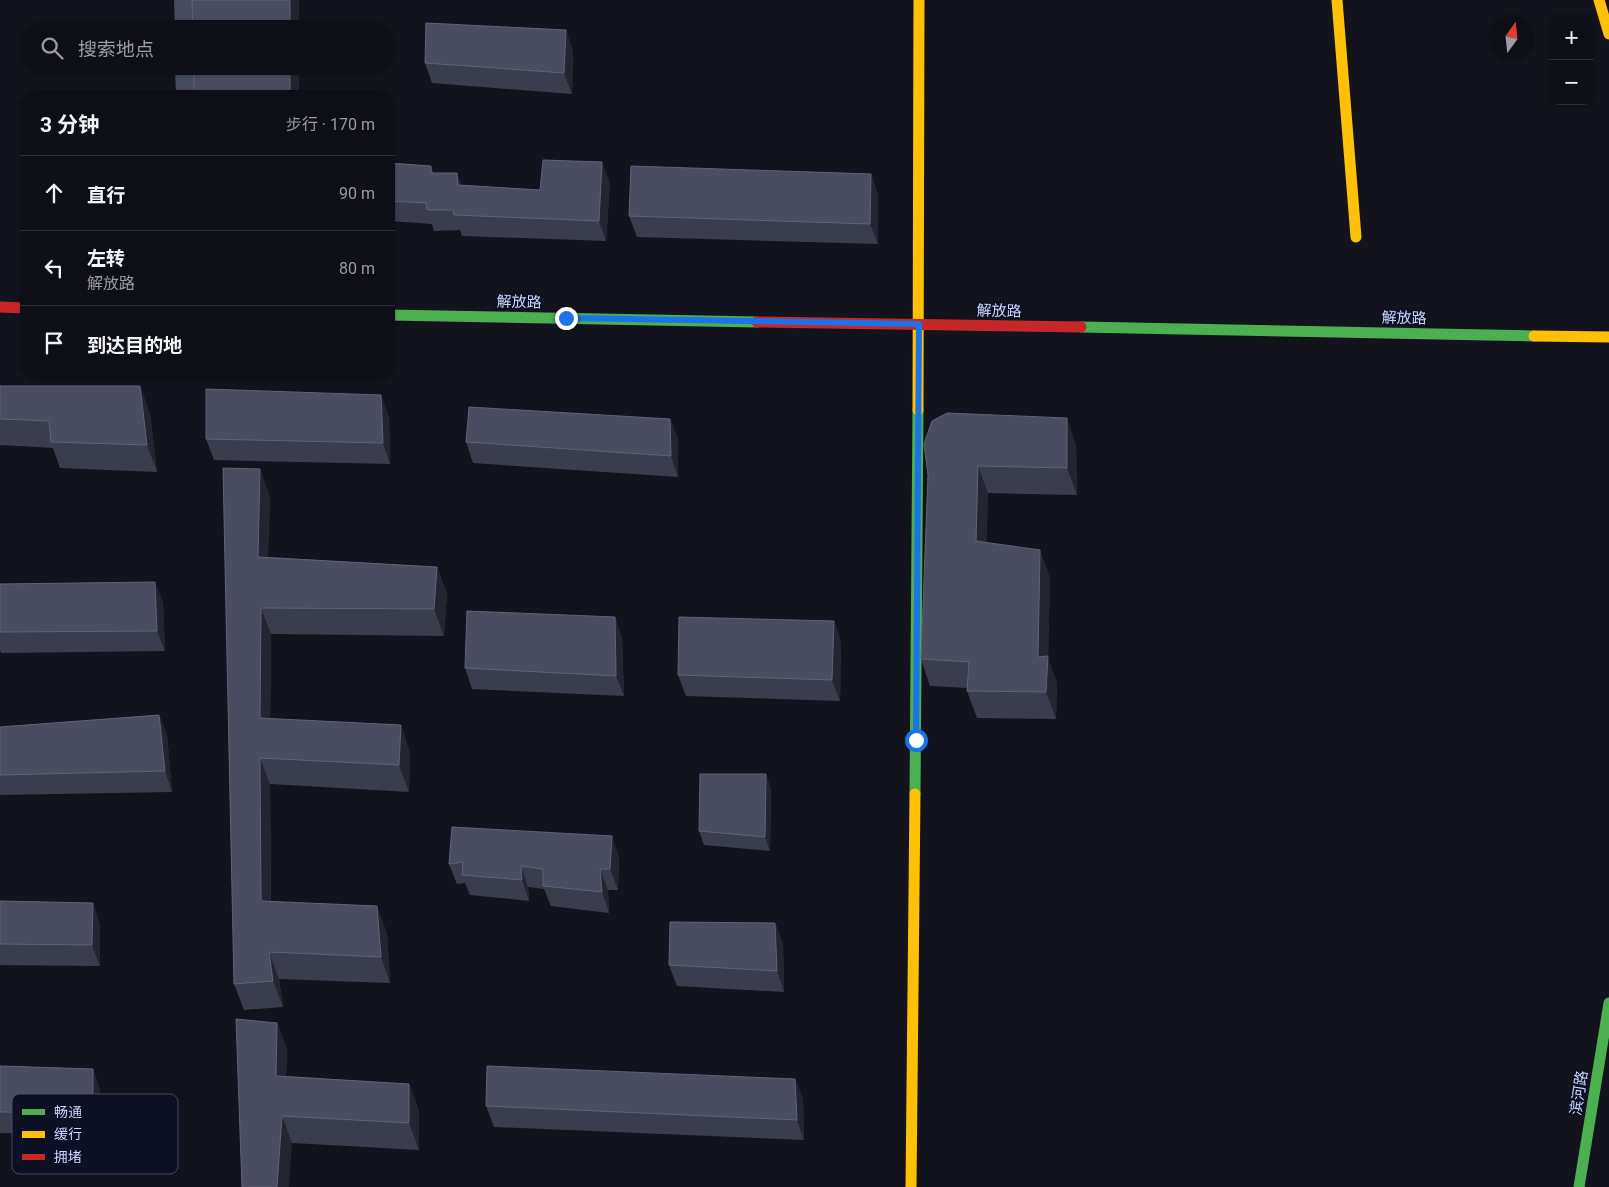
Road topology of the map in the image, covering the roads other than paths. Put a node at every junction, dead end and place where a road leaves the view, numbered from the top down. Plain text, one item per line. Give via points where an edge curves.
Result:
1 (188, 0) edge
2 (919, 0) edge
3 (1337, 0) edge
4 (1599, 0) edge
5 (189, 20) edge
6 (1609, 34) edge
7 (189, 75) edge
8 (190, 90) edge
9 (1356, 237) dead end
10 (0, 307) edge
11 (20, 308) edge
12 (395, 314) edge
13 (919, 324) junction
14 (1609, 337) edge
15 (1609, 1003) edge
16 (910, 1187) edge
17 (1579, 1187) edge

1 - 5 street
2 - 13 street
3 - 9 street
4 - 6 street
7 - 8 street
10 - 11 street
12 - 13 street, 解放路
13 - 14 street, 解放路
13 - 16 street
15 - 17 street, 滨河路

